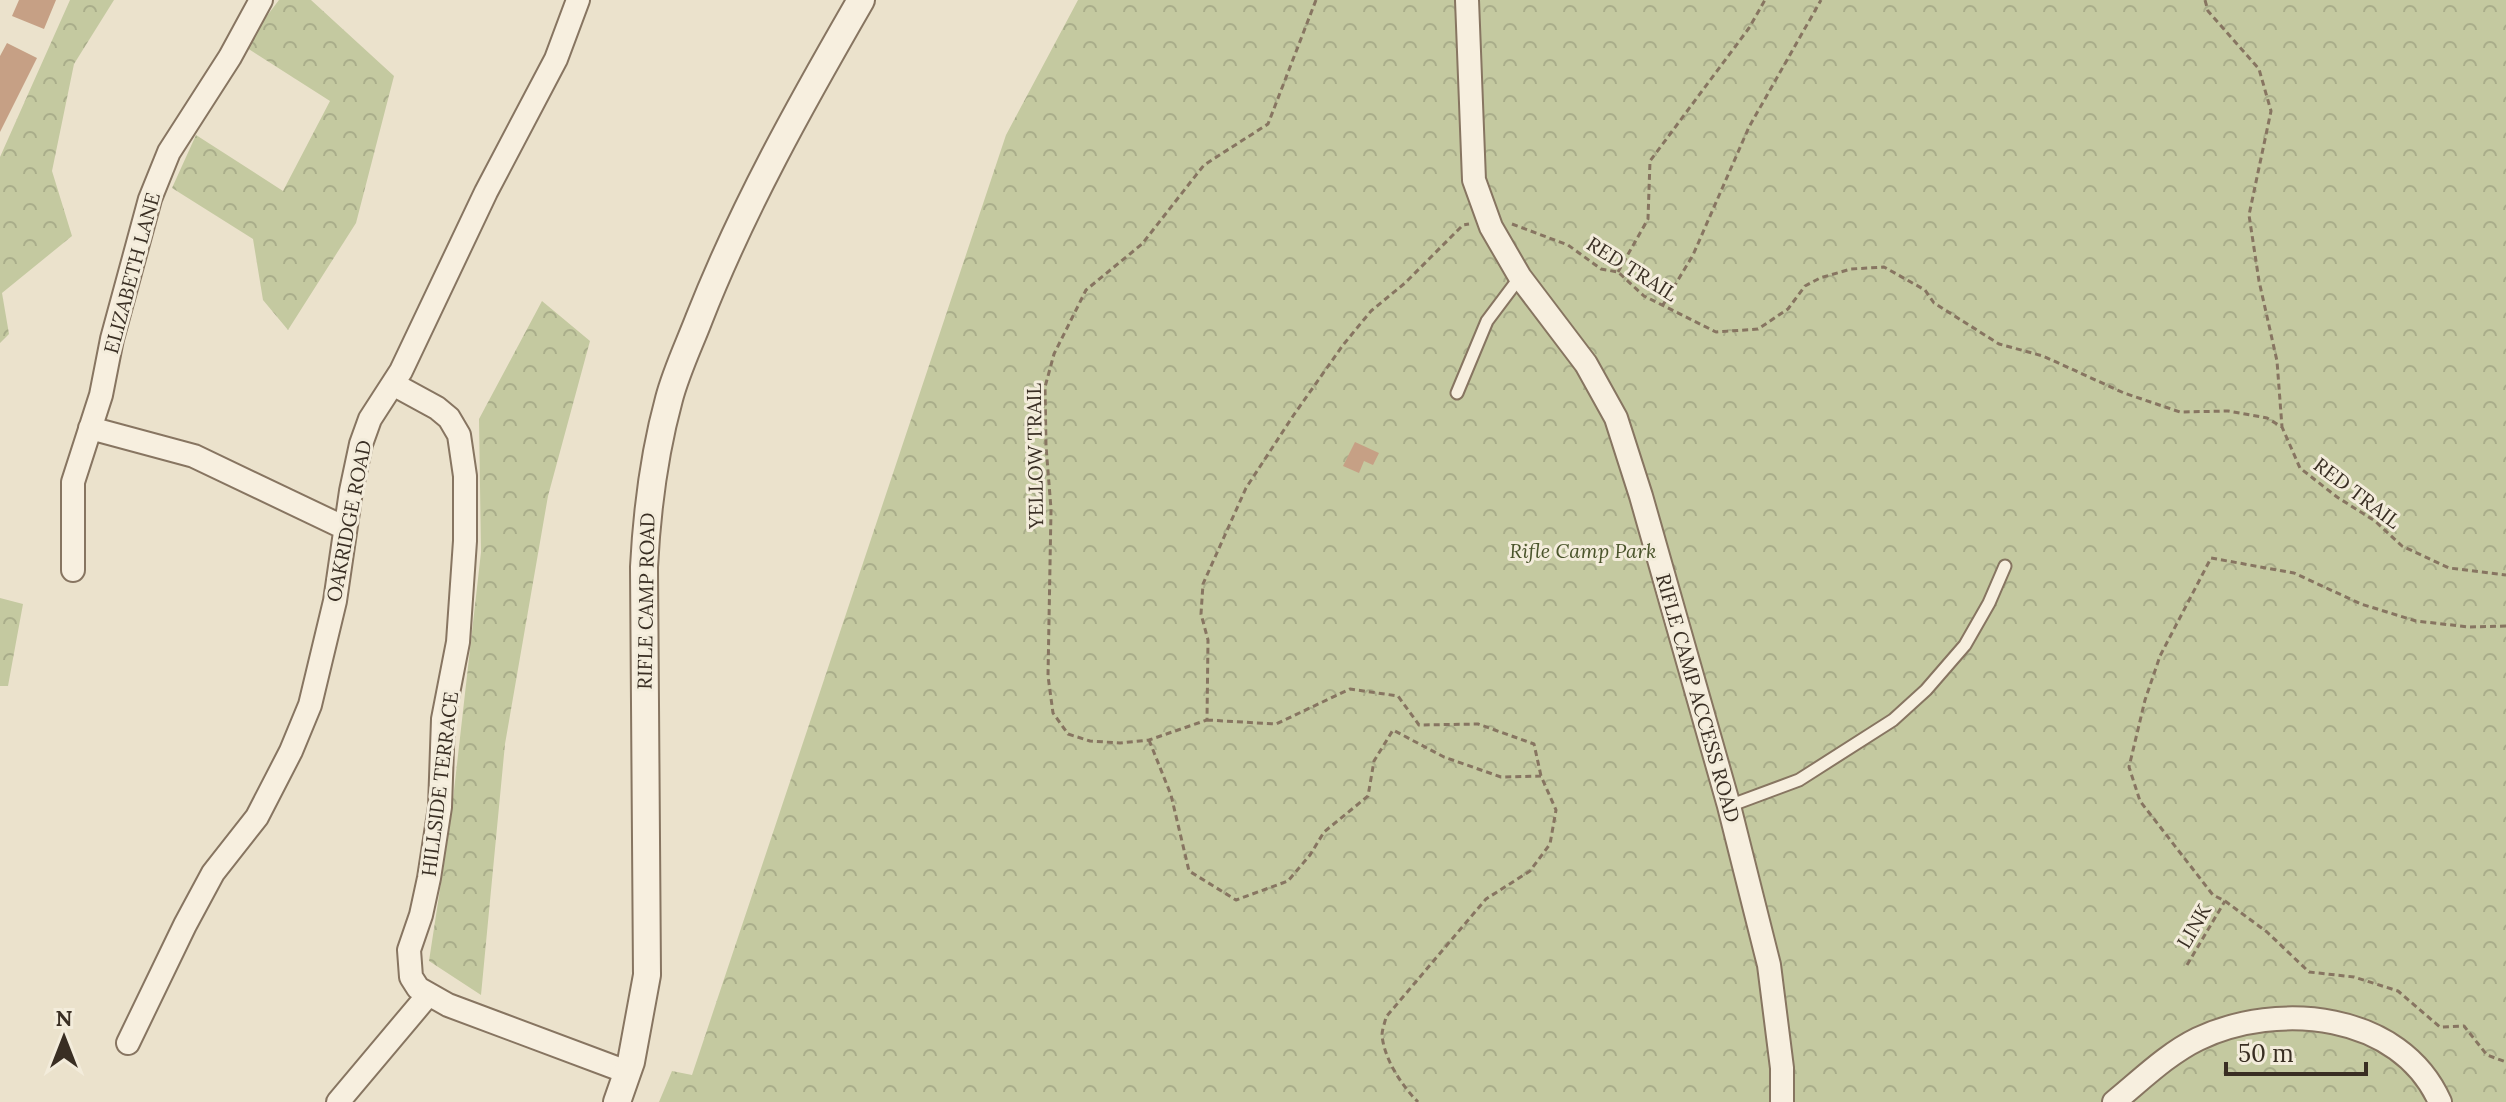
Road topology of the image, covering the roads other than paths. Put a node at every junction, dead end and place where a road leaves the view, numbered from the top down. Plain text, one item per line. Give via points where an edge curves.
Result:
1 (261, 0) edge
2 (578, 0) edge
3 (861, 0) edge
4 (1467, 0) edge
5 (1520, 277) junction
6 (393, 384) junction
7 (1457, 393) dead end
8 (90, 428) junction
9 (345, 528) junction
10 (2005, 566) dead end
11 (73, 570) dead end
12 (1729, 806) junction
13 (428, 995) junction
14 (128, 1043) dead end
15 (627, 1072) junction
16 (338, 1102) edge
17 (617, 1102) edge
18 (1782, 1102) edge
19 (2114, 1102) edge
20 (2440, 1102) edge

1 - 8 street, ELIZABETH LANE via 169,152 150,199
2 - 6 street, OAKRIDGE ROAD via 556,59
3 - 15 street, RIFLE CAMP ROAD via 743,215 670,395 656,451 644,567 647,975
4 - 5 street, RIFLE CAMP ACCESS ROAD via 1474,180 1487,219
5 - 7 lane via 1487,321
5 - 12 street, RIFLE CAMP ACCESS ROAD via 1586,364 1616,418
6 - 9 street, OAKRIDGE ROAD via 361,444
6 - 13 street, HILLSIDE TERRACE via 449,418 459,435 465,476 458,642 443,719 440,807 408,962 411,977
8 - 9 street via 194,456
8 - 11 street, ELIZABETH LANE via 73,482
9 - 14 street, OAKRIDGE ROAD via 335,601 310,705 291,751 257,817 213,873
10 - 12 lane via 1965,645 1893,720 1799,780
12 - 18 street, RIFLE CAMP ACCESS ROAD via 1769,965
13 - 15 street
13 - 16 street
15 - 17 street, RIFLE CAMP ROAD
19 - 20 street via 2197,1040 2261,1020 2293,1017 2342,1024 2381,1039 2431,1081

